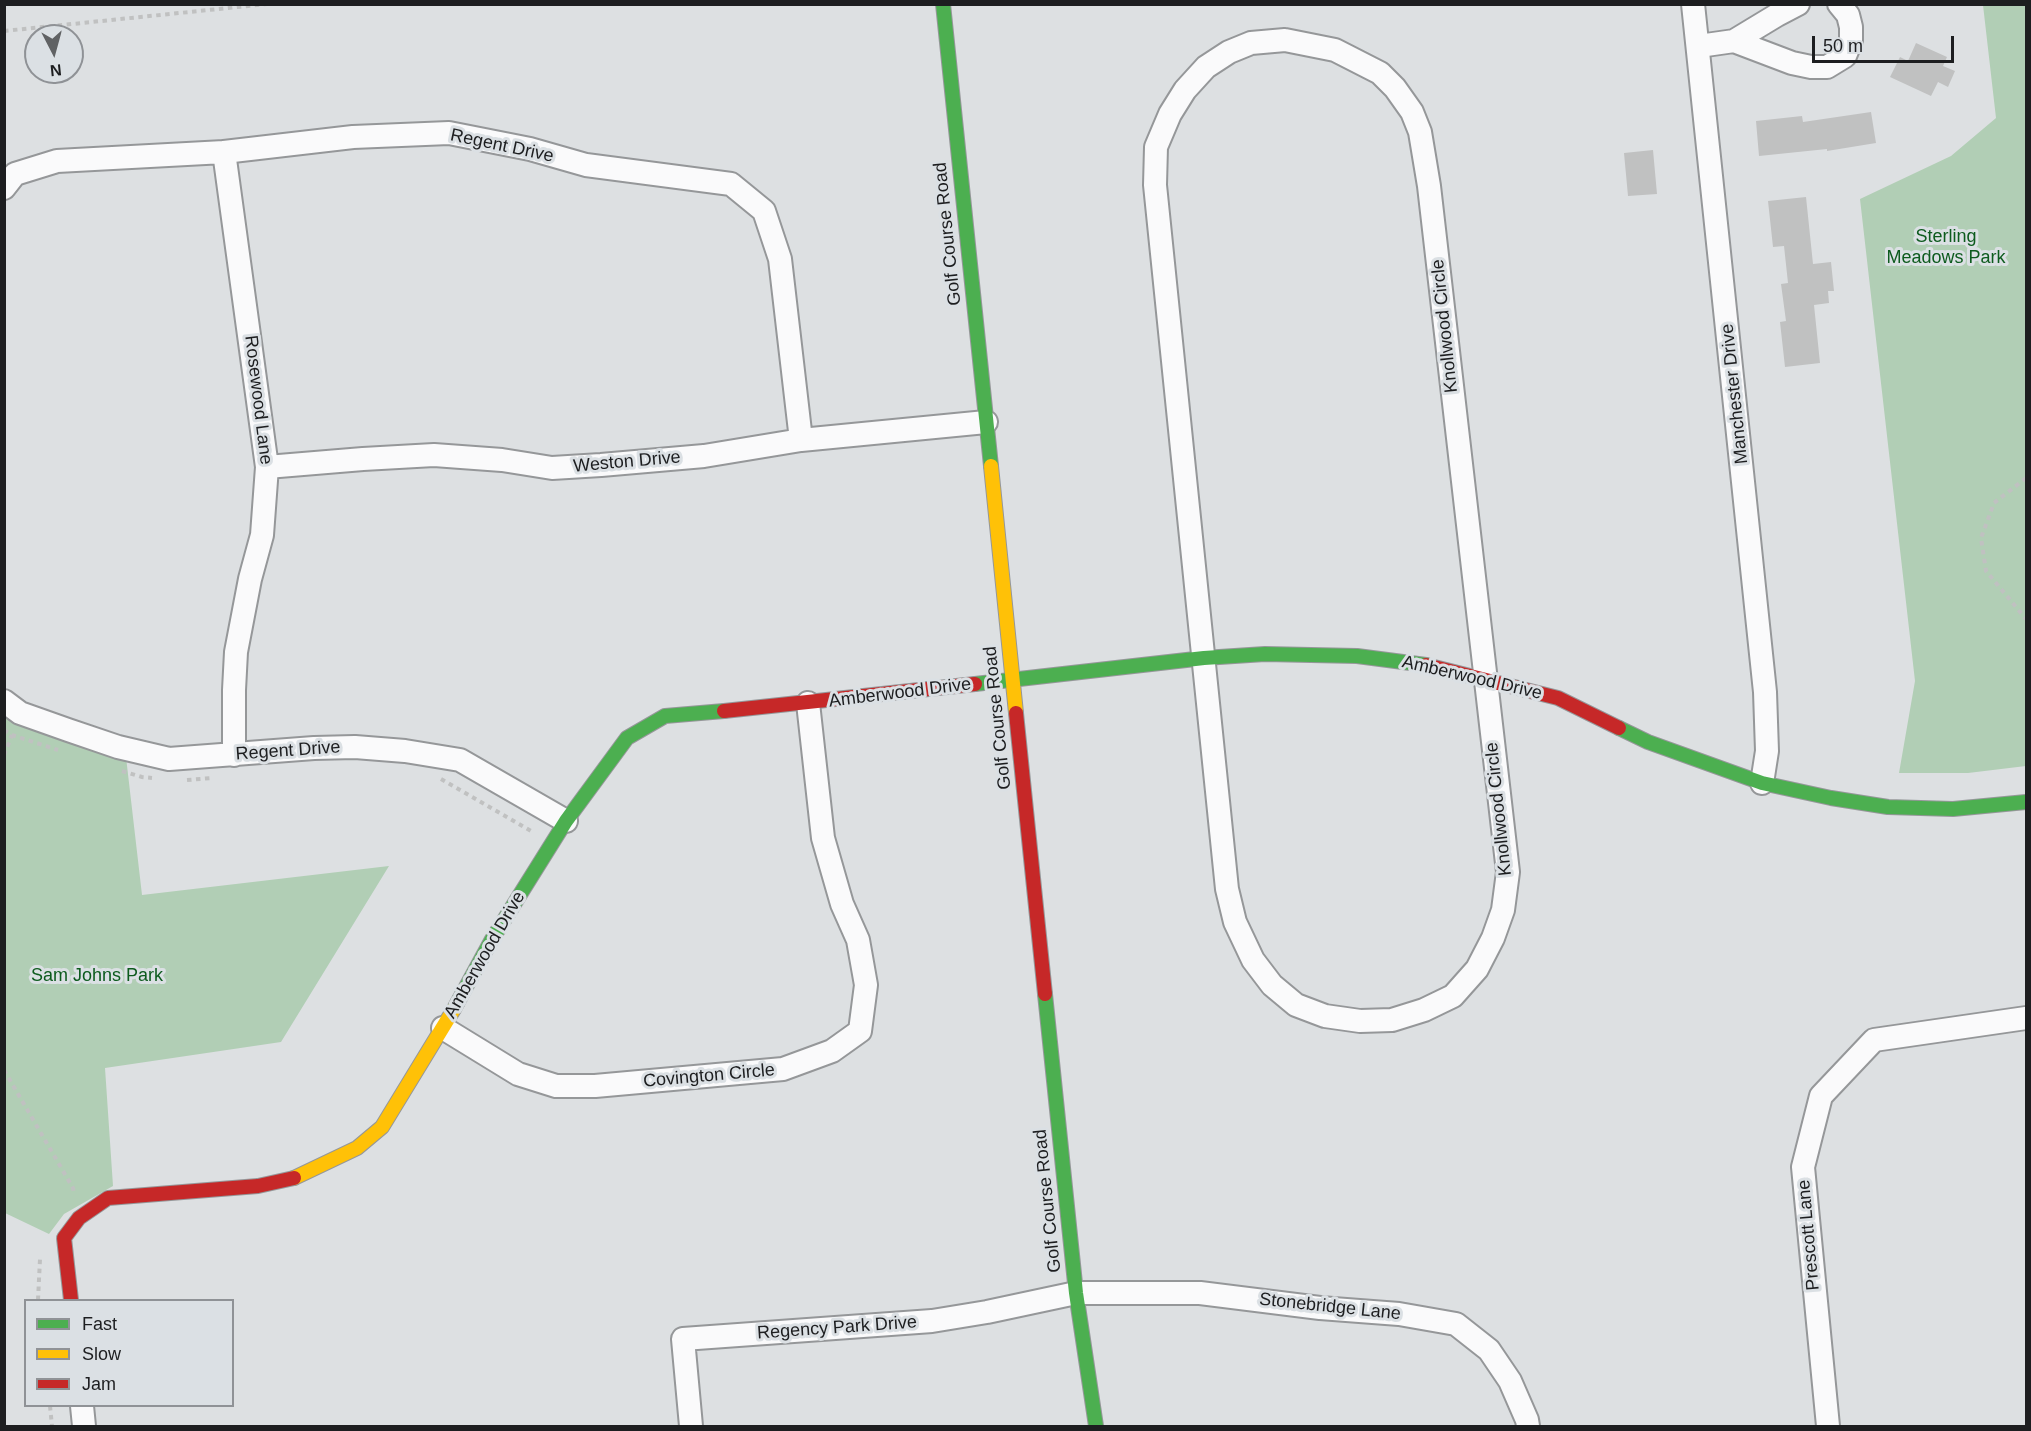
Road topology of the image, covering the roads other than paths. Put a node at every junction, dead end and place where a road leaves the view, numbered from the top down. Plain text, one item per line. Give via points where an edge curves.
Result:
1 (943, 4) edge
2 (1693, 4) edge
3 (1798, 4) edge
4 (1839, 4) edge
5 (1734, 42) junction
6 (1699, 46) junction
7 (225, 152) junction
8 (4, 188) edge
9 (986, 422) junction
10 (801, 440) junction
11 (267, 467) junction
12 (1204, 658) junction
13 (1485, 679) junction
14 (1012, 680) junction
15 (4, 701) edge
16 (808, 704) junction
17 (234, 755) junction
18 (1762, 783) junction
19 (2026, 802) edge
20 (566, 820) junction
21 (2026, 1018) edge
22 (443, 1028) junction
23 (1076, 1293) junction
24 (71, 1299) edge
25 (82, 1407) edge
26 (84, 1426) edge
27 (691, 1426) edge
28 (1096, 1426) edge
29 (1528, 1426) edge
30 (1828, 1426) edge

1 - 9 street, Golf Course Road
2 - 6 street, Manchester Drive
3 - 5 street
4 - 5 street via 1848,15 1851,41 1845,56 1827,67 1792,63
5 - 6 street
6 - 18 street, Manchester Drive via 1765,692 1767,751
7 - 8 street, Regent Drive via 57,161 15,174
7 - 10 street, Regent Drive via 353,137 448,133 586,165 731,184 764,211 780,259
7 - 11 street, Rosewood Lane
9 - 10 street, Weston Drive
9 - 14 street, Golf Course Road
10 - 11 street, Weston Drive via 704,456 552,468 435,455
11 - 17 street, Rosewood Lane via 262,535 236,652
12 - 13 street, Amberwood Drive via 1265,654 1357,656 1418,663
12 - 13 street, Knollwood Circle via 1227,889 1235,922 1253,960 1272,985 1296,1005 1325,1016 1360,1021 1392,1020 1453,996 1477,969 1493,938 1503,910 1508,872
12 - 13 street, Knollwood Circle via 1155,184 1156,147 1185,90 1206,68 1251,43 1286,40 1335,50 1380,73 1412,111 1420,132 1430,186
12 - 14 street, Amberwood Drive
13 - 18 street, Amberwood Drive via 1558,698 1648,742
14 - 16 street, Amberwood Drive
14 - 23 street, Golf Course Road
15 - 17 street, Regent Drive via 20,713 68,730 169,759
16 - 20 street, Amberwood Drive via 665,716 627,738
16 - 22 street, Covington Circle via 823,838 842,904 858,940 866,985 860,1031 832,1051 783,1069 556,1086 518,1074
17 - 20 street, Regent Drive via 355,747 460,760
18 - 19 street, Amberwood Drive via 1888,807 1953,809
20 - 22 street, Amberwood Drive
21 - 30 street, Prescott Lane via 1874,1040 1821,1096 1803,1167
22 - 24 street, Amberwood Drive via 382,1127 357,1148 299,1177 258,1186 108,1198 79,1218 64,1238
23 - 27 street, Regency Park Drive via 932,1321 683,1339
23 - 28 street, Golf Course Road
23 - 29 street, Stonebridge Lane via 1200,1293 1399,1314 1456,1324 1489,1350 1510,1381
25 - 26 street

